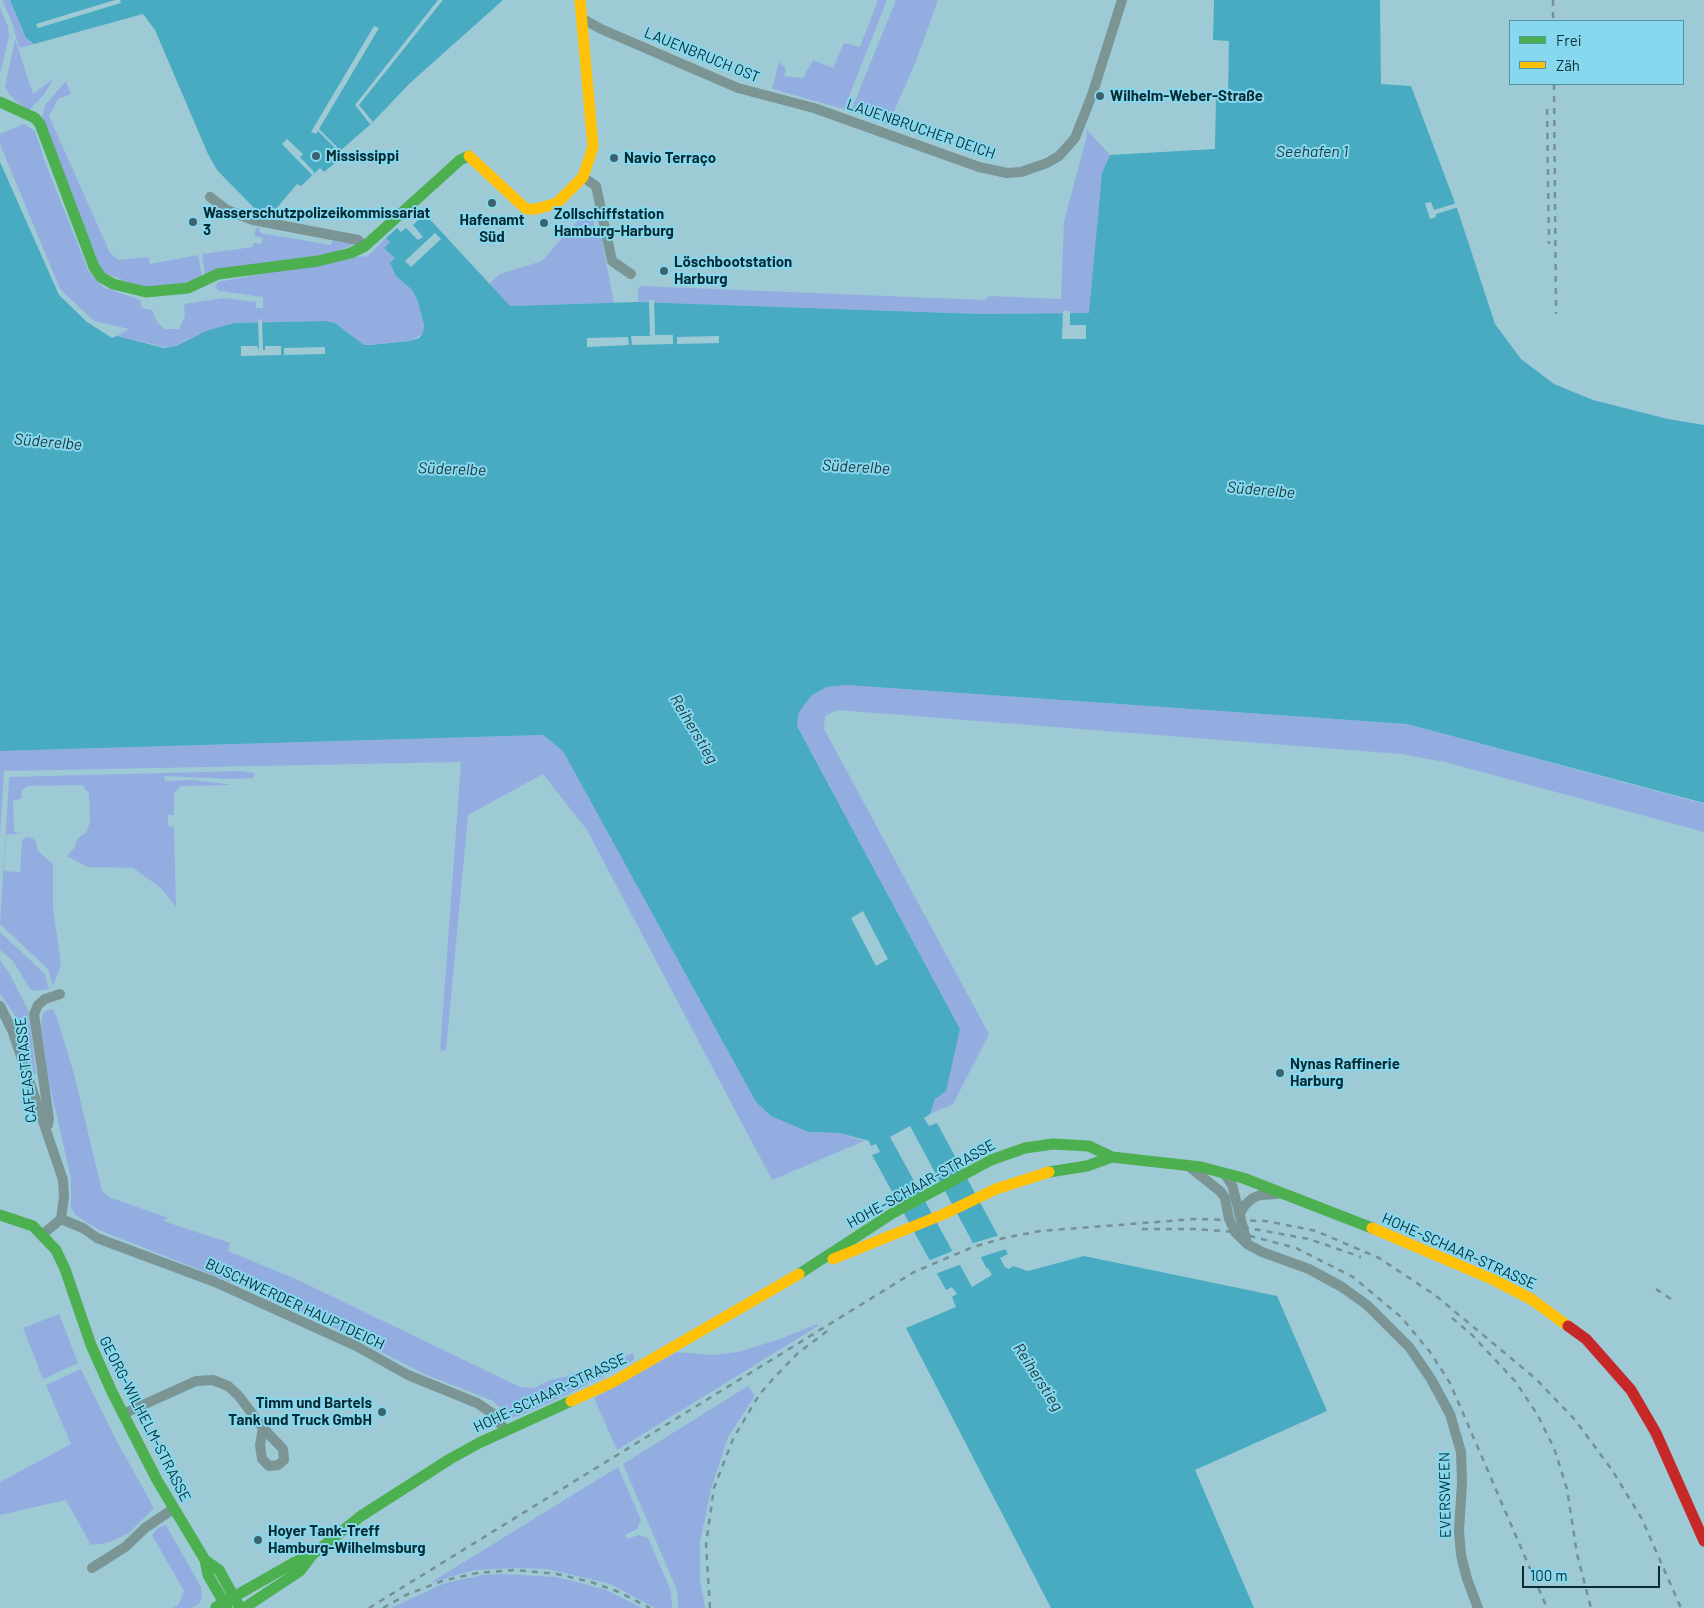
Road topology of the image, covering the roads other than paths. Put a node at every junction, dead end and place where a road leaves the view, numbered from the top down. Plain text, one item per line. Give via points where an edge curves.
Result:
1 (580, 0) edge
2 (1122, 0) edge
3 (583, 19) junction
4 (0, 102) edge
5 (814, 108) joint
6 (583, 176) junction
7 (210, 197) dead end
8 (365, 246) junction
9 (632, 274) dead end
10 (60, 994) dead end
11 (0, 1006) edge
12 (47, 1128) junction
13 (1112, 1157) junction
14 (1187, 1166) junction
15 (1222, 1171) junction
16 (1243, 1178) junction
17 (1232, 1185) junction
18 (1286, 1194) junction
19 (1225, 1198) junction
20 (0, 1215) edge
21 (1239, 1215) junction
22 (61, 1219) junction
23 (43, 1234) junction
24 (1248, 1244) junction
25 (809, 1269) junction
26 (123, 1414) junction
27 (263, 1428) dead end
28 (505, 1432) junction
29 (173, 1509) junction
30 (1704, 1541) edge
31 (312, 1555) junction
32 (205, 1560) junction
33 (92, 1568) dead end
34 (235, 1597) junction
35 (222, 1606) edge
36 (240, 1608) edge
37 (244, 1608) edge
38 (1478, 1608) edge

1 - 3 main road
2 - 5 street, LAUENBRUCHER DEICH via 1080,128 1069,146 1047,163 1021,172 992,171
3 - 5 street, LAUENBRUCH OST via 714,79
3 - 6 main road via 594,136 591,157
4 - 8 main road via 35,118 40,124 94,267 106,282 146,292 188,288 218,274 318,261
6 - 8 main road via 557,202 529,210 474,159 466,156
6 - 9 street via 596,186 612,262
7 - 8 street via 227,210 253,220 358,240
10 - 12 street, CAFEASTRASSE via 45,999 34,1014 49,1119
11 - 12 street via 12,1030
12 - 22 street via 63,1180
13 - 14 main road, HOHE-SCHAAR-STRASSE
13 - 25 main road, HOHE-SCHAAR-STRASSE via 1087,1166 1048,1172 988,1193
13 - 25 main road, HOHE-SCHAAR-STRASSE via 1089,1146 1067,1144 1039,1145 1004,1154 892,1213
14 - 15 main road, HOHE-SCHAAR-STRASSE
14 - 19 street via 1212,1183
15 - 16 main road, HOHE-SCHAAR-STRASSE
15 - 17 street
16 - 17 street
16 - 18 main road, HOHE-SCHAAR-STRASSE
17 - 19 street
17 - 21 street
18 - 21 street via 1256,1197 1245,1205
18 - 30 main road, HOHE-SCHAAR-STRASSE via 1510,1287 1572,1327 1610,1364 1645,1412
19 - 24 street, EVERSWEEN via 1231,1225
20 - 23 main road via 23,1221
21 - 24 street
22 - 23 street
22 - 28 street, BUSCHWERDER HAUPTDEICH via 83,1228 96,1238 215,1282 356,1346 408,1374 477,1403 495,1415
23 - 26 main road, GEORG-WILHELM-STRASSE via 61,1259 87,1337
24 - 38 street, EVERSWEEN via 1309,1268 1361,1300 1392,1328 1432,1379 1450,1414 1461,1452 1459,1530 1467,1580
25 - 28 main road, HOHE-SCHAAR-STRASSE via 613,1382
26 - 27 street via 191,1383 213,1380 228,1386 238,1395
26 - 29 main road, GEORG-WILHELM-STRASSE
28 - 31 main road, HOHE-SCHAAR-STRASSE via 411,1482
29 - 32 main road, GEORG-WILHELM-STRASSE
29 - 33 street
31 - 34 main road, HOHE-SCHAAR-STRASSE
31 - 37 main road, HOHE-SCHAAR-STRASSE via 300,1571
32 - 34 main road, GEORG-WILHELM-STRASSE via 219,1570
32 - 35 main road, GEORG-WILHELM-STRASSE
34 - 35 main road, HOHE-SCHAAR-STRASSE
34 - 36 main road, GEORG-WILHELM-STRASSE

